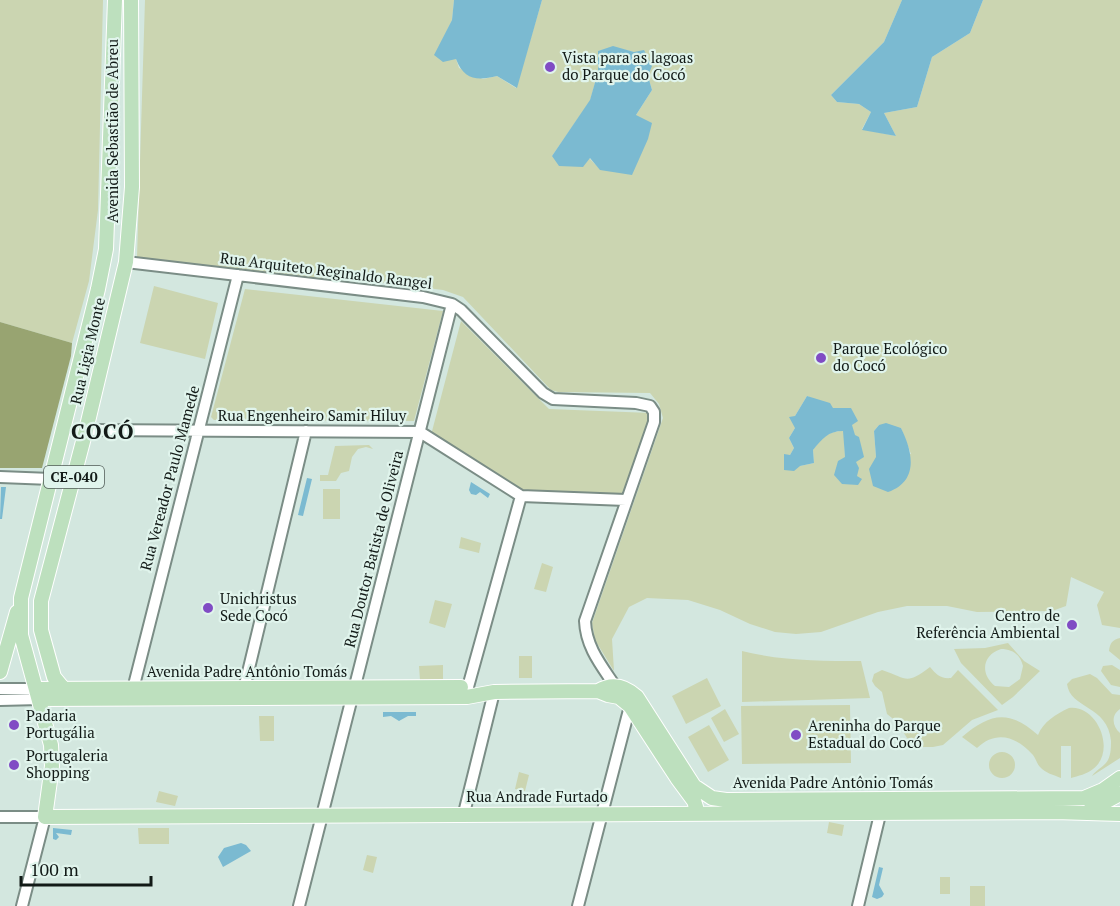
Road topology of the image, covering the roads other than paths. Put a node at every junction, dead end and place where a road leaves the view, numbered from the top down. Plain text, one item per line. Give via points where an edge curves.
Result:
1 (116, 0) edge
2 (131, 0) edge
3 (130, 50) junction
4 (113, 86) junction
5 (130, 122) junction
6 (104, 261) joint
7 (126, 262) junction
8 (238, 275) junction
9 (452, 304) junction
10 (86, 430) junction
11 (199, 431) junction
12 (306, 431) junction
13 (420, 432) junction
14 (0, 477) edge
15 (51, 479) junction
16 (521, 496) junction
17 (626, 500) junction
18 (21, 598) junction
19 (0, 672) edge
20 (615, 686) junction
21 (468, 687) junction
22 (63, 688) junction
23 (0, 689) edge
24 (133, 689) junction
25 (598, 691) junction
26 (494, 692) junction
27 (243, 693) junction
28 (353, 693) junction
29 (39, 694) junction
30 (0, 700) edge
31 (630, 706) junction
32 (646, 730) junction
33 (672, 752) junction
34 (677, 778) junction
35 (1120, 778) edge
36 (1120, 794) edge
37 (882, 807) junction
38 (1073, 812) junction
39 (464, 813) junction
40 (1120, 813) edge
41 (602, 814) junction
42 (694, 814) junction
43 (322, 815) junction
44 (0, 817) edge
45 (45, 817) junction
46 (22, 906) edge
47 (299, 906) edge
48 (578, 906) edge
49 (858, 906) edge

1 - 3 main road via 121,41
1 - 4 main road, Avenida Sebastião de Abreu / CE-040
2 - 3 main road, Avenida Sebastião de Abreu / CE-040
3 - 5 main road, Avenida Sebastião de Abreu / CE-040
4 - 5 main road via 118,81 126,89
4 - 6 main road, Avenida Sebastião de Abreu / CE-040
5 - 7 main road, Avenida Sebastião de Abreu / CE-040 via 132,187
6 - 15 main road, Rua Ligia Monte / CE-040
7 - 8 street, Rua Arquiteto Reginaldo Rangel
7 - 10 main road, Rua Ligia Monte / CE-040
8 - 9 street, Rua Arquiteto Reginaldo Rangel via 423,297
8 - 11 street, Rua Vereador Paulo Mamede
9 - 13 street, Rua Doutor Batista de Oliveira
9 - 17 street, Rua Arquiteto Reginaldo Rangel via 553,399 650,406 656,417
10 - 11 street, Rua Engenheiro Samir Hiluy
10 - 22 main road, Rua Ligia Monte / CE-040 via 41,601 41,630 54,677
11 - 12 street, Rua Engenheiro Samir Hiluy
11 - 24 street, Rua Vereador Paulo Mamede
12 - 13 street, Rua Engenheiro Samir Hiluy
12 - 27 street
13 - 16 street, Rua Engenheiro Samir Hiluy
13 - 28 street, Rua Doutor Batista de Oliveira
14 - 15 street
15 - 18 main road, Rua Ligia Monte / CE-040
16 - 17 street
16 - 21 street
17 - 20 street, Rua Arquiteto Reginaldo Rangel via 585,621 592,651
18 - 19 main road
18 - 29 main road, Rua Ligia Monte / CE-040 via 21,634
20 - 25 main road, Avenida Padre Antônio Tomás
20 - 33 main road, Avenida Padre Antônio Tomás via 637,697
21 - 26 main road, Avenida Padre Antônio Tomás
21 - 28 main road, Avenida Padre Antônio Tomás
22 - 24 main road, Avenida Padre Antônio Tomás
22 - 29 main road, Avenida Padre Antônio Tomás
23 - 29 street, Avenida Padre Antônio Tomás
24 - 27 main road, Avenida Padre Antônio Tomás
25 - 26 main road, Avenida Padre Antônio Tomás
25 - 31 main road, Avenida Padre Antônio Tomás via 619,697
26 - 28 main road, Avenida Padre Antônio Tomás via 467,697
26 - 39 street
27 - 28 main road, Avenida Padre Antônio Tomás
27 - 29 main road, Avenida Padre Antônio Tomás
28 - 43 street, Rua Doutor Batista de Oliveira
29 - 30 street, Avenida Padre Antônio Tomás
29 - 45 main road, Rua Ligia Monte via 52,766
31 - 32 main road
31 - 41 street
32 - 33 main road
32 - 34 main road
33 - 34 main road
33 - 37 main road, Avenida Padre Antônio Tomás via 694,786 712,798
34 - 42 main road via 694,801
35 - 37 main road, Avenida Padre Antônio Tomás via 1084,798
36 - 38 main road via 1088,811
37 - 38 main road, Rua Andrade Furtado
37 - 42 main road, Rua Andrade Furtado
37 - 49 street
38 - 40 main road
39 - 41 main road, Rua Andrade Furtado
39 - 43 main road, Rua Andrade Furtado
41 - 42 main road, Rua Andrade Furtado
41 - 48 street
43 - 45 main road, Rua Andrade Furtado
43 - 47 street, Rua Doutor Batista de Oliveira
44 - 45 street, Rua Andrade Furtado
45 - 46 street

